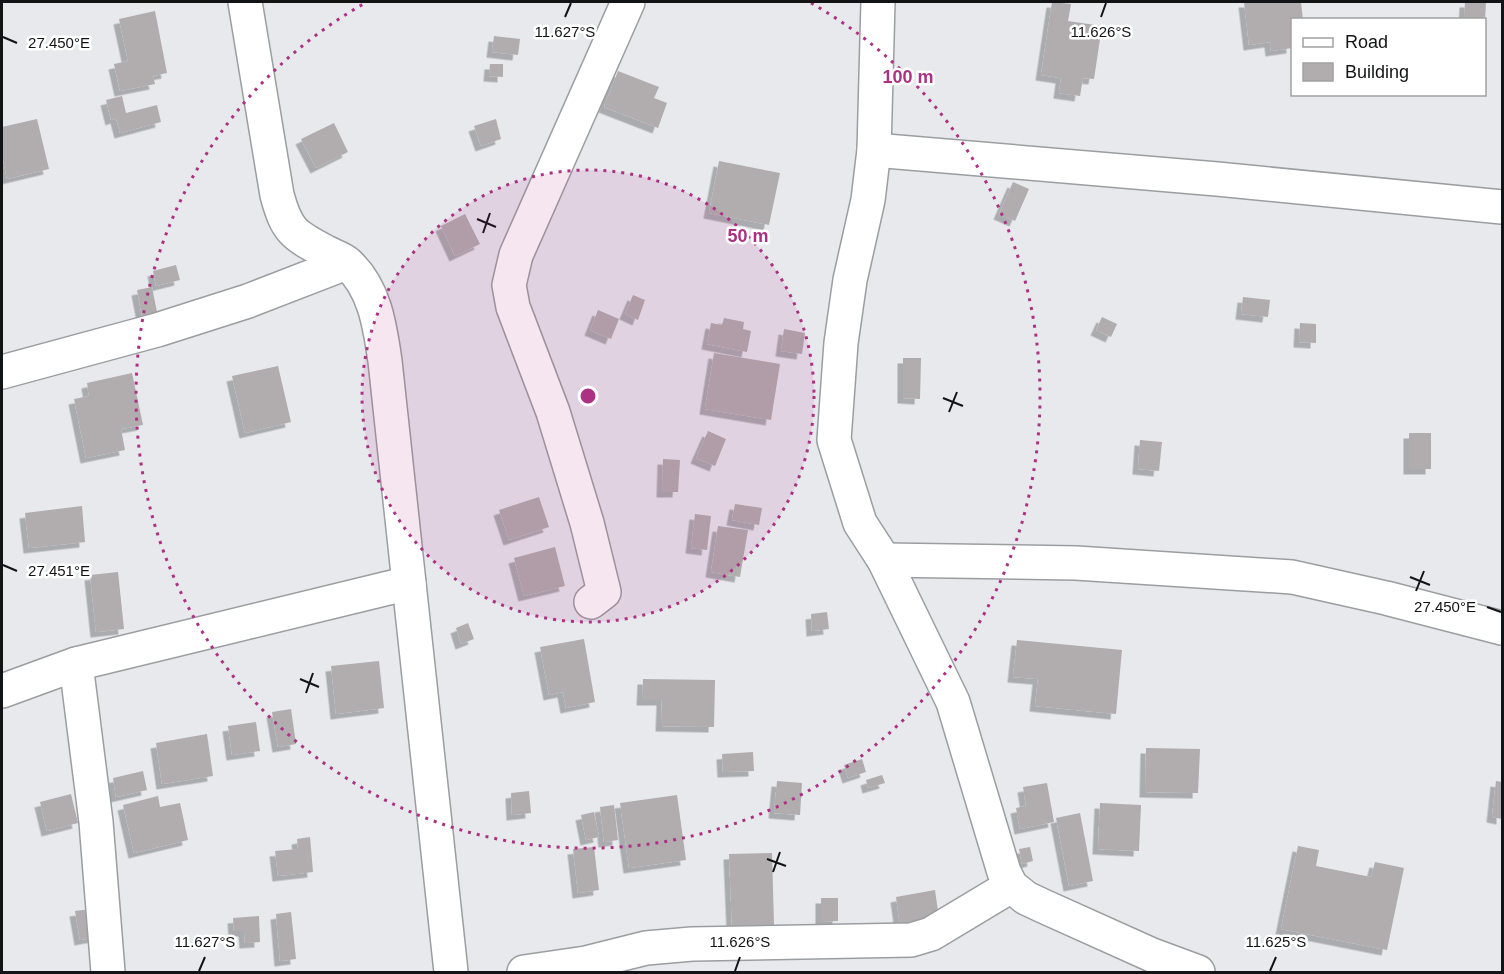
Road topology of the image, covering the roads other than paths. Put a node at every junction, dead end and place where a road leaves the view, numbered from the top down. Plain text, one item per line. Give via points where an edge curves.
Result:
1 (245, 2) edge
2 (628, 2) edge
3 (878, 2) edge
4 (874, 150) junction
5 (1503, 207) edge
6 (346, 262) junction
7 (2, 372) edge
8 (884, 560) junction
9 (409, 583) junction
10 (591, 602) dead end
11 (1503, 628) edge
12 (76, 664) junction
13 (2, 691) edge
14 (1011, 886) junction
15 (108, 972) edge
16 (451, 972) edge
17 (524, 972) edge
18 (1198, 972) edge

1 - 6 street via 284,218 292,232
2 - 10 street via 516,255 509,285 513,308 553,412 594,550 604,592
3 - 4 street
4 - 5 street via 1217,178
4 - 8 street via 841,343 834,440 860,522
6 - 7 street via 248,301
6 - 9 street via 372,299 379,325
8 - 11 street via 1076,563 1292,577
8 - 14 street via 952,702 999,860
9 - 12 street
9 - 16 street
12 - 13 street
12 - 15 street via 96,822
14 - 17 street via 931,934 911,940 692,944 646,948 586,963
14 - 18 street via 1043,906

